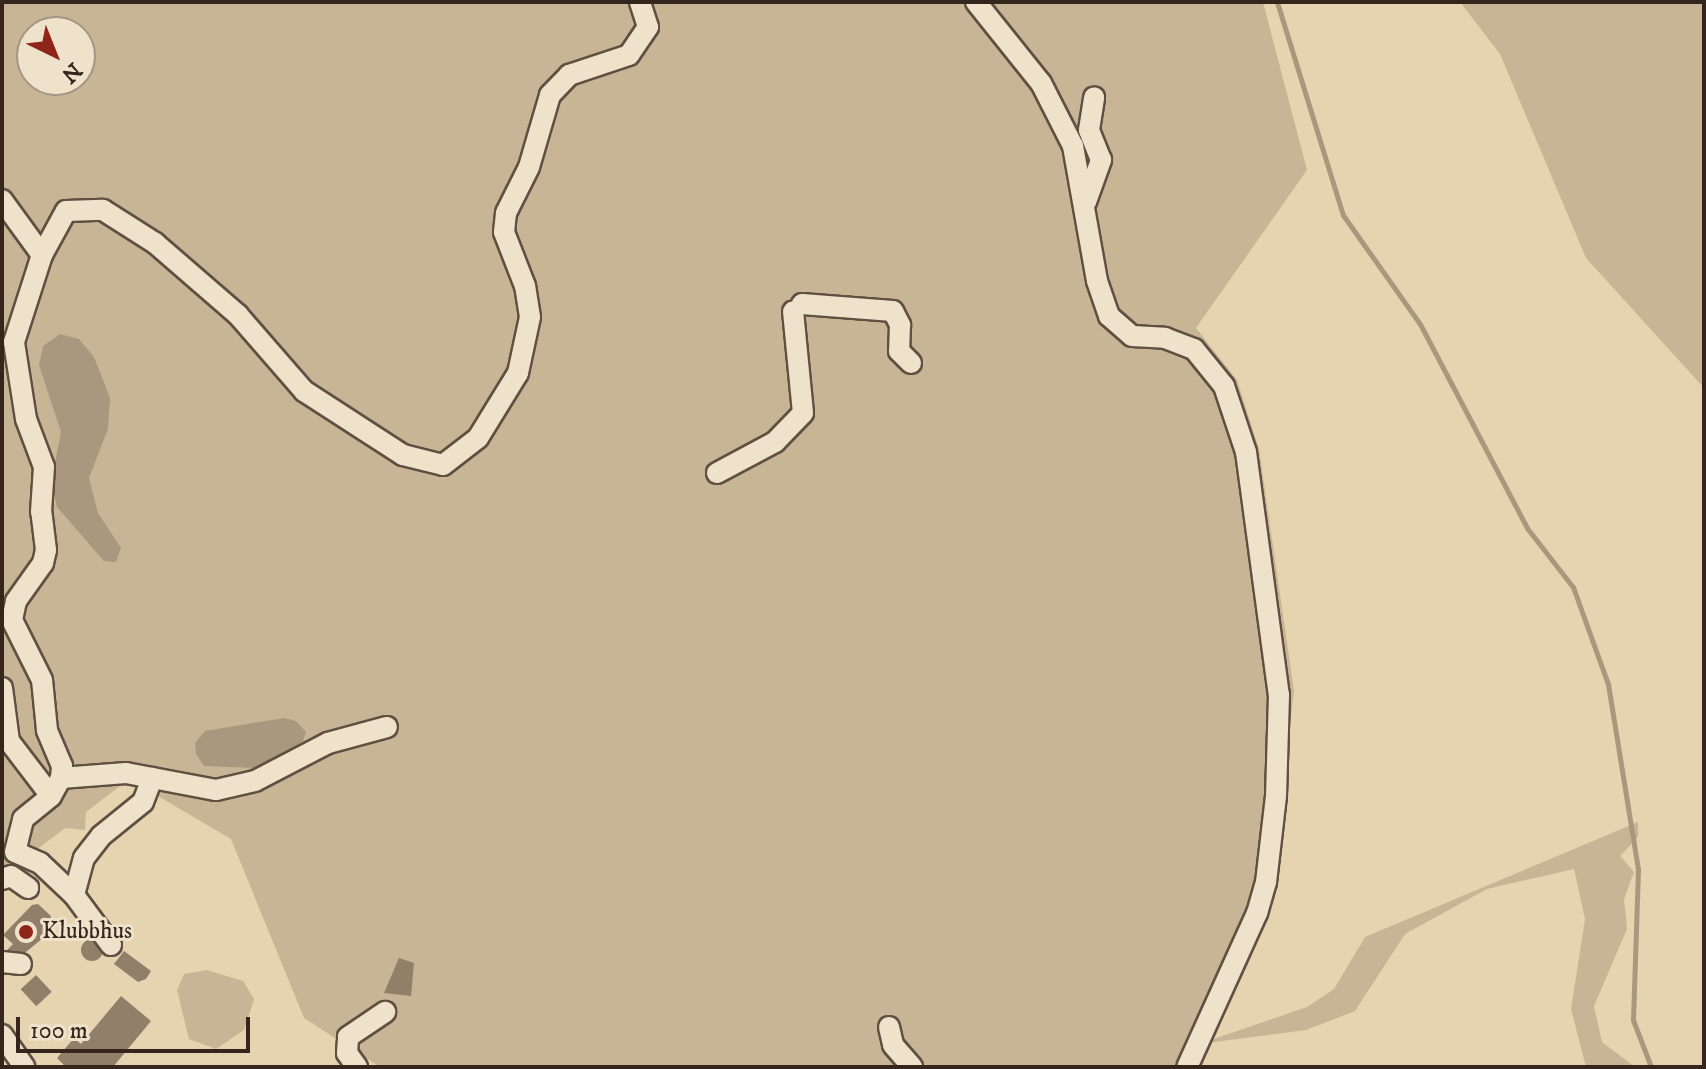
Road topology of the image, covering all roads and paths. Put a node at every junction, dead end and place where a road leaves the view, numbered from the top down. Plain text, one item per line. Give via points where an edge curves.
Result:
1 (640, 2) edge
2 (976, 2) edge
3 (1094, 97) dead end
4 (2, 200) edge
5 (1086, 202) junction
6 (42, 255) junction
7 (911, 363) dead end
8 (717, 473) dead end
9 (2, 688) edge
10 (387, 727) dead end
11 (152, 778) junction
12 (56, 787) junction
13 (8, 858) edge
14 (2, 879) edge
15 (28, 888) dead end
16 (74, 895) junction
17 (111, 945) dead end
18 (385, 1012) dead end
19 (889, 1027) dead end
20 (2, 1035) edge
21 (24, 1067) edge
22 (357, 1067) edge
23 (912, 1067) edge
24 (1187, 1067) edge

1 - 6 street via 648,27 629,55 569,75 550,95 529,167 506,213 504,232 525,286 530,317 518,373 478,438 443,465 403,455 304,391 201,279 103,210 66,211
2 - 5 street via 1041,83 1073,146
3 - 5 street via 1089,130 1101,160
4 - 6 street
5 - 24 street via 1097,281 1119,330 1194,349 1224,386 1246,452 1271,614 1279,695 1266,882
6 - 12 street via 14,342 26,419 44,467 41,512 46,550 43,563 16,601 12,620 42,680
7 - 8 street via 899,351 900,325 893,311 797,308 803,413 784,435
9 - 12 street via 9,741
10 - 11 street via 328,743 255,781 216,790
11 - 12 street via 126,773
11 - 16 street via 143,802 101,836 84,858
12 - 13 street via 23,819
13 - 16 street via 40,863
14 - 15 street via 11,876
16 - 17 street
18 - 22 street via 348,1037 347,1053
19 - 23 street via 893,1045
20 - 21 street

